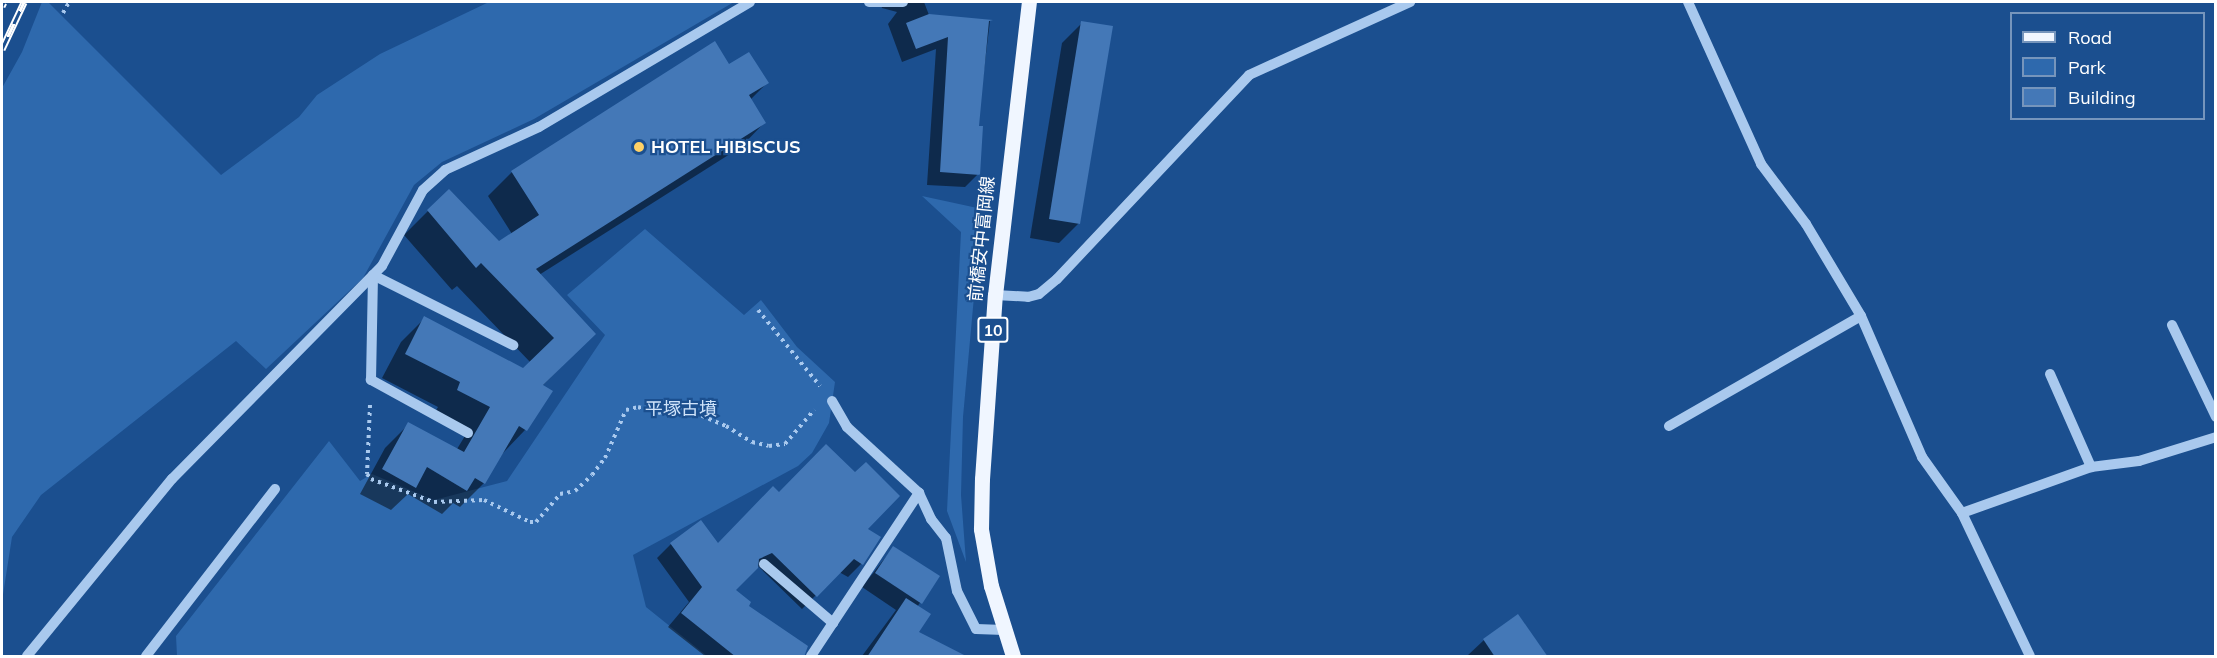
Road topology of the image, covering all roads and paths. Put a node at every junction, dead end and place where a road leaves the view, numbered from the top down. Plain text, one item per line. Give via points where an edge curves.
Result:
1 (69, 2) edge
2 (750, 2) edge
3 (869, 2) edge
4 (903, 2) edge
5 (1029, 2) edge
6 (1410, 2) edge
7 (1688, 2) edge
8 (63, 13) dead end
9 (373, 275) junction
10 (995, 295) junction
11 (758, 310) dead end
12 (1862, 316) junction
13 (2172, 325) dead end
14 (513, 345) dead end
15 (2050, 374) dead end
16 (372, 380) junction
17 (832, 401) junction
18 (2216, 417) edge
19 (1670, 426) dead end
20 (468, 433) dead end
21 (2216, 437) edge
22 (2091, 467) junction
23 (275, 489) dead end
24 (919, 493) junction
25 (1962, 513) junction
26 (764, 564) dead end
27 (833, 623) junction
28 (1004, 630) junction
29 (148, 656) edge
30 (27, 657) edge
31 (811, 657) edge
32 (1013, 657) edge
33 (2030, 657) edge

1 - 8 path
2 - 9 street via 538,127 445,170 423,190
3 - 4 street
5 - 10 main road, 前橋安中富岡線 / 10
6 - 10 street via 1249,75 1039,294
7 - 12 street via 1761,164 1806,224
9 - 14 street
9 - 16 street
9 - 30 street via 172,479
10 - 28 main road, 前橋安中富岡線 / 10 via 981,529
11 - 17 path
12 - 19 street
12 - 25 street via 1922,457
13 - 18 street
15 - 22 street
16 - 17 path via 367,474 371,478 434,502 484,500 530,522 536,522 560,494 575,491 592,475 626,410 638,407 658,413 681,407 752,442 779,446 794,435 814,410
16 - 20 street
17 - 24 street via 847,427
21 - 22 street via 2139,461
22 - 25 street
23 - 29 street
24 - 27 street
24 - 28 street via 931,519 946,538 966,611 976,628
25 - 33 street
26 - 27 street
27 - 31 street
28 - 32 main road, 前橋安中富岡線 / 10

